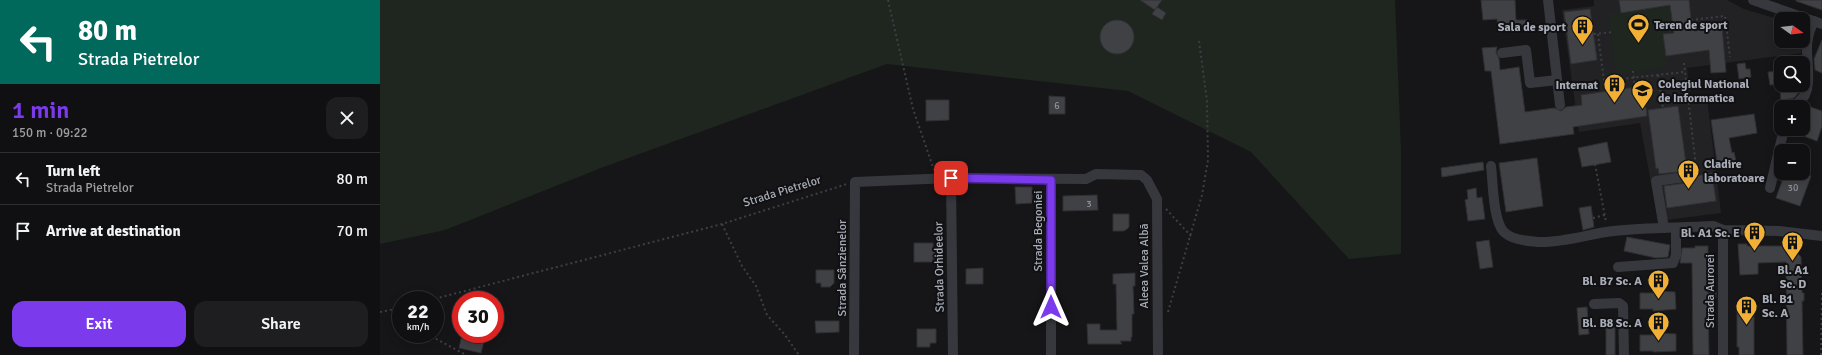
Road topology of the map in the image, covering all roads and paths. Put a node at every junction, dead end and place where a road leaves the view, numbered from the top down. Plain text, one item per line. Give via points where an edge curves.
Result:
1 (888, 0) edge
2 (1548, 0) edge
3 (1753, 0) edge
4 (1691, 20) dead end
5 (1818, 23) edge
6 (1613, 32) dead end
7 (1594, 34) dead end
8 (1598, 34) junction
9 (1199, 41) dead end
10 (1502, 54) dead end
11 (1730, 57) dead end
12 (1684, 63) dead end
13 (1633, 71) dead end
14 (1684, 72) junction
15 (1658, 75) junction
16 (1634, 78) junction
17 (1557, 80) junction
18 (1635, 86) dead end
19 (1800, 100) edge
20 (1560, 105) dead end
21 (1663, 108) dead end
22 (1782, 136) edge
23 (1595, 164) dead end
24 (1492, 166) dead end
25 (1698, 175) dead end
26 (1684, 177) dead end
27 (951, 178) junction
28 (937, 179) junction
29 (1051, 180) junction
30 (855, 182) junction
31 (1770, 188) dead end
32 (1157, 199) junction
33 (1605, 215) junction
34 (1593, 218) dead end
35 (722, 224) junction
36 (1664, 228) junction
37 (1676, 228) junction
38 (1723, 230) junction
39 (1608, 232) junction
40 (1191, 236) junction
41 (1822, 236) edge
42 (1618, 267) dead end
43 (1822, 293) edge
44 (444, 296) edge
45 (1594, 304) dead end
46 (392, 310) edge
47 (380, 312) edge
48 (1167, 318) dead end
49 (443, 343) edge
50 (466, 355) edge
51 (799, 355) edge
52 (854, 355) edge
53 (953, 355) edge
54 (1052, 355) edge
55 (1158, 355) edge
56 (1624, 355) edge
57 (1723, 355) edge
58 (1820, 355) edge

1 - 28 path via 914,109
2 - 17 street
3 - 5 street
4 - 11 path via 1725,16
5 - 19 street via 1808,36 1807,89
6 - 8 path
7 - 8 path
8 - 16 path via 1604,81
9 - 40 path via 1207,101 1208,160 1202,196
10 - 17 street via 1526,50 1530,83
12 - 14 path
13 - 16 path
14 - 15 path
14 - 25 path
15 - 16 path
15 - 21 path
16 - 18 path
17 - 20 street
22 - 31 street
23 - 33 path
24 - 39 street via 1498,220 1504,232 1517,239 1538,242
26 - 36 street via 1656,181
27 - 28 street
27 - 29 street
27 - 53 street, Strada Orhideelor
28 - 30 street
29 - 32 street, Aleea Valea Albă via 1086,179 1096,174 1141,175 1147,180
29 - 54 street, Strada Begoniei
30 - 35 path, Strada Pietrelor
30 - 52 street, Strada Sânzienelor
32 - 40 path
32 - 55 street, Aleea Valea Albă
33 - 34 path
33 - 39 path
35 - 44 path, Strada Pietrelor
35 - 51 path via 742,266 756,286 767,315
36 - 37 street
36 - 39 street
37 - 38 street via 1713,226
37 - 42 street via 1676,255 1673,263
38 - 41 street via 1779,231
38 - 57 street, Strada Aurorei
40 - 48 path
43 - 58 path
45 - 56 street via 1619,303 1623,306
46 - 47 path
49 - 50 path

